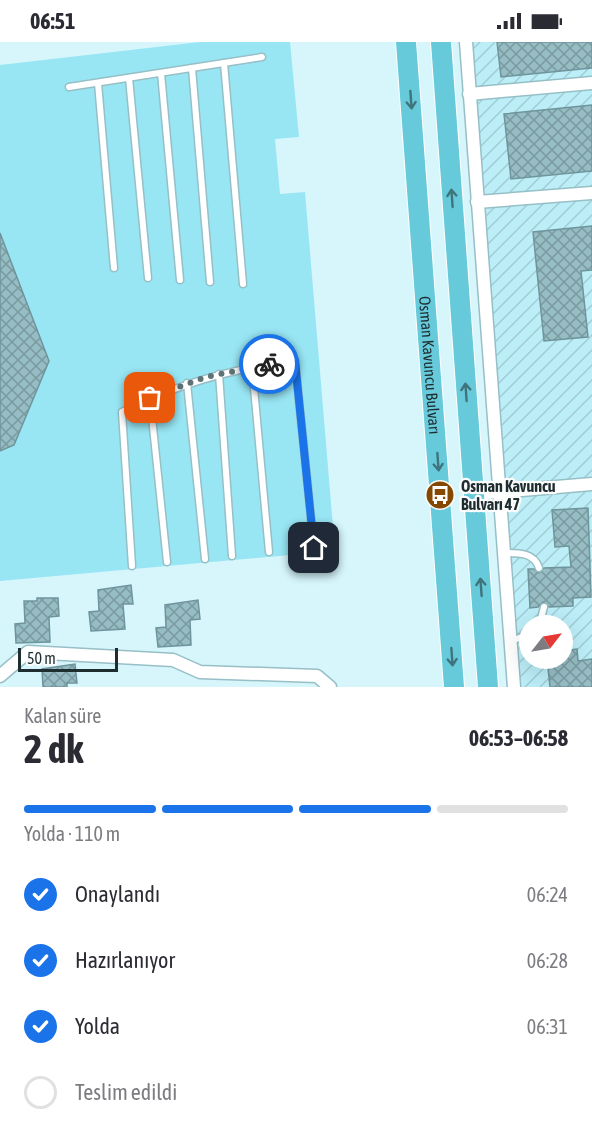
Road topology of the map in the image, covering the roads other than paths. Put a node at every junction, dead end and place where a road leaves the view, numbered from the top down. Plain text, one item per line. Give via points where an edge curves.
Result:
1 (406, 42) edge
2 (441, 42) edge
3 (466, 42) edge
4 (262, 57) dead end
5 (224, 63) junction
6 (192, 69) junction
7 (161, 73) junction
8 (129, 78) junction
9 (98, 83) junction
10 (592, 83) edge
11 (69, 87) dead end
12 (469, 94) junction
13 (592, 193) edge
14 (477, 202) junction
15 (114, 268) dead end
16 (148, 278) dead end
17 (180, 280) dead end
18 (210, 282) dead end
19 (243, 284) dead end
20 (252, 366) junction
21 (219, 374) junction
22 (187, 383) junction
23 (150, 398) junction
24 (592, 484) edge
25 (498, 492) junction
26 (474, 494) junction
27 (314, 548) dead end
28 (269, 552) dead end
29 (503, 553) junction
30 (232, 556) dead end
31 (205, 559) dead end
32 (167, 562) dead end
33 (132, 566) dead end
34 (539, 568) dead end
35 (544, 607) dead end
36 (542, 615) edge
37 (519, 638) edge
38 (510, 642) junction
39 (0, 676) edge
40 (330, 687) edge
41 (454, 687) edge
42 (488, 687) edge
43 (514, 687) edge

1 -> 41 highway, Osman Kavuncu Bulvarı
26 -> 2 highway, Osman Kavuncu Bulvarı
3 - 12 street
4 - 5 lane
5 - 6 lane
5 - 19 lane
6 - 7 lane
6 - 18 lane
7 - 8 lane
7 - 17 lane
8 - 9 lane
8 - 16 lane
9 - 11 lane
9 - 15 lane
10 - 12 street
12 - 14 street
13 - 14 street
14 - 25 street
20 - 21 lane
20 - 27 lane via 295,361
20 - 28 lane
21 - 22 lane
21 - 30 lane
22 - 23 lane
22 - 31 lane
23 - 32 lane
23 - 33 lane via 122,412
24 - 25 street
25 - 26 street
25 - 29 street
42 -> 26 highway, Osman Kavuncu Bulvarı
29 - 34 lane via 527,555
29 - 38 street
35 - 36 lane
37 - 38 lane
38 - 43 street
39 - 40 street via 28,652 173,660 200,672 317,676

